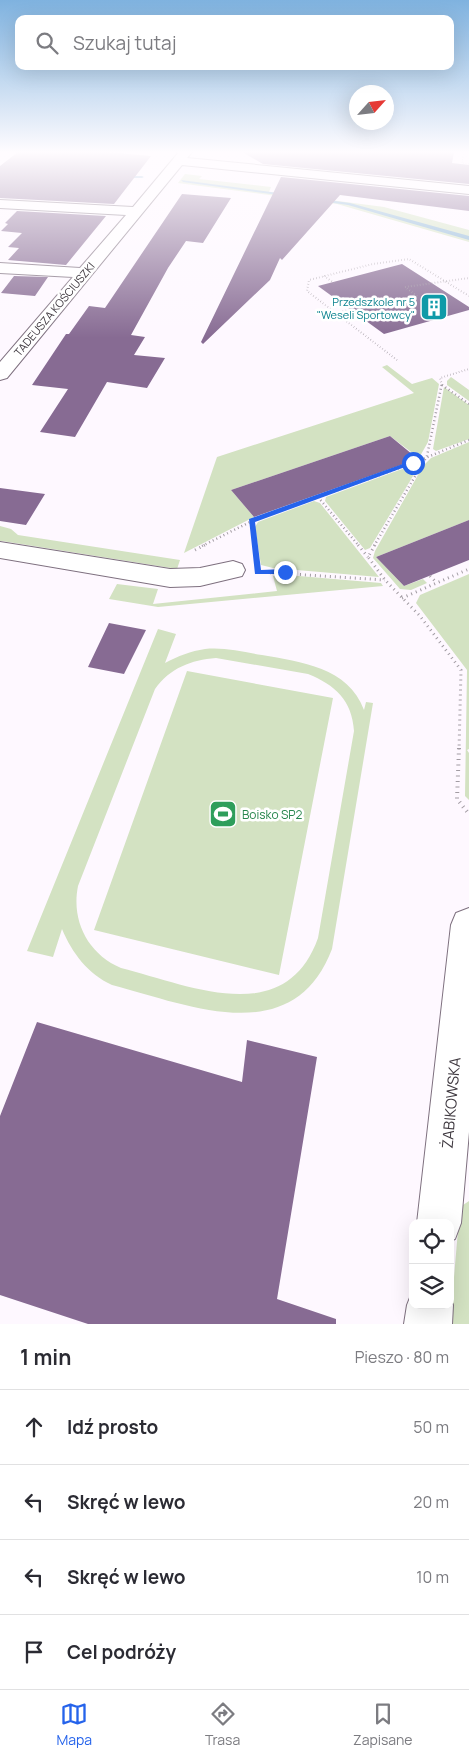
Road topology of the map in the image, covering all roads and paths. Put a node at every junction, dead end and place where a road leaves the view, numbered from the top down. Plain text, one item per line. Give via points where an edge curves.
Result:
1 (134, 214) edge
2 (0, 268) edge
3 (84, 273) junction
4 (324, 276) junction
5 (469, 278) edge
6 (444, 281) junction
7 (334, 283) dead end
8 (417, 296) dead end
9 (469, 296) edge
10 (349, 310) dead end
11 (336, 314) junction
12 (9, 352) edge
13 (397, 360) dead end
14 (469, 369) edge
15 (0, 374) edge
16 (442, 385) junction
17 (469, 404) edge
18 (469, 440) edge
19 (427, 456) junction
20 (318, 497) junction
21 (252, 521) junction
22 (0, 550) edge
23 (190, 552) dead end
24 (368, 557) junction
25 (469, 569) edge
26 (233, 570) dead end
27 (430, 576) dead end
28 (385, 580) junction
29 (436, 583) junction
30 (402, 598) junction
31 (469, 814) edge
32 (469, 924) edge
33 (439, 1219) edge
34 (430, 1309) edge
35 (428, 1324) edge

1 - 3 street, TADEUSZA KOŚCIUSZKI
2 - 3 street
3 - 12 street, TADEUSZA KOŚCIUSZKI
4 - 6 path via 409,259
4 - 7 path
4 - 11 path via 308,280 307,291
5 - 6 path
6 - 8 path via 405,287
6 - 9 path
10 - 11 path
11 - 13 path
12 - 15 street, TADEUSZA KOŚCIUSZKI
14 - 16 path via 440,378
16 - 17 path
16 - 19 path
18 - 19 path
19 - 20 path
19 - 24 path
20 - 21 path
20 - 24 path
21 - 23 path
21 - 28 path via 258,572
22 - 26 street via 170,578 200,577
24 - 28 path
25 - 29 path
27 - 29 path
28 - 30 path
29 - 30 path
30 - 31 path via 420,616 461,670 457,799
32 - 33 street, ŻABIKOWSKA
34 - 35 street

